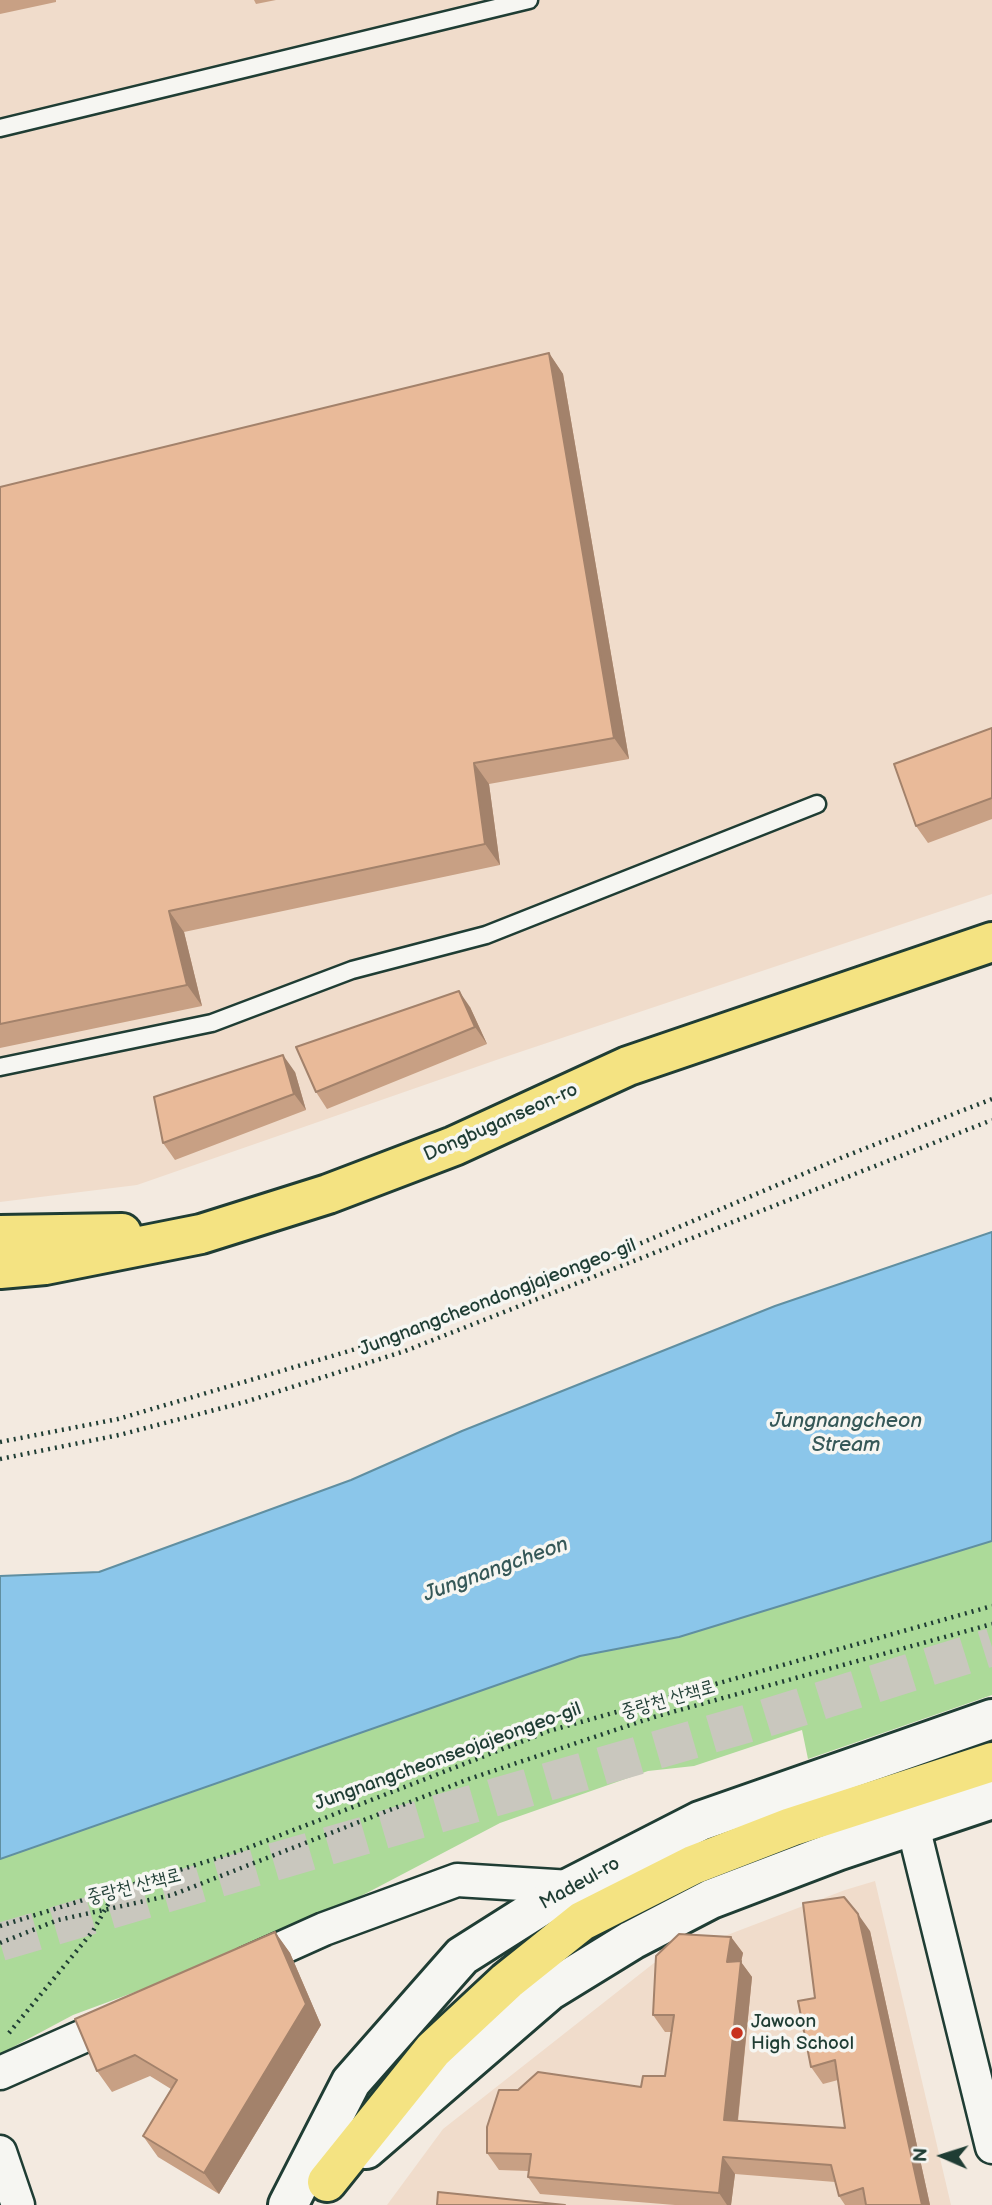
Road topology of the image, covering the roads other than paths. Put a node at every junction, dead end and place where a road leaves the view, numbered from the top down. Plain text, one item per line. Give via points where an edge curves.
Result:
1 (529, 0) edge
2 (0, 128) edge
3 (817, 804) dead end
4 (992, 942) edge
5 (0, 1067) edge
6 (201, 1234) junction
7 (0, 1235) edge
8 (0, 1269) edge
9 (992, 1719) edge
10 (992, 1762) edge
11 (992, 1799) edge
12 (913, 1826) junction
13 (571, 1887) junction
14 (225, 1973) edge
15 (150, 2007) edge
16 (0, 2073) edge
17 (992, 2147) edge
18 (0, 2152) edge
19 (314, 2194) edge
20 (18, 2205) edge
21 (288, 2205) edge

1 - 2 lane
3 - 5 lane via 486,935 352,970 212,1023
4 - 6 highway, Dongbuganseon-ro via 628,1066 454,1146 328,1194
6 - 7 highway
6 - 8 highway, Dongbuganseon-ro via 45,1265
9 - 13 main road, Madeul-ro via 700,1821
10 - 19 highway via 729,1850 582,1921 433,2050
11 - 12 main road
12 - 17 street
12 - 19 main road via 711,1899 632,1940 549,1991
13 - 14 street via 457,1880 324,1929
13 - 21 main road, Madeul-ro via 462,1956 351,2082
15 - 16 street
18 - 20 street

